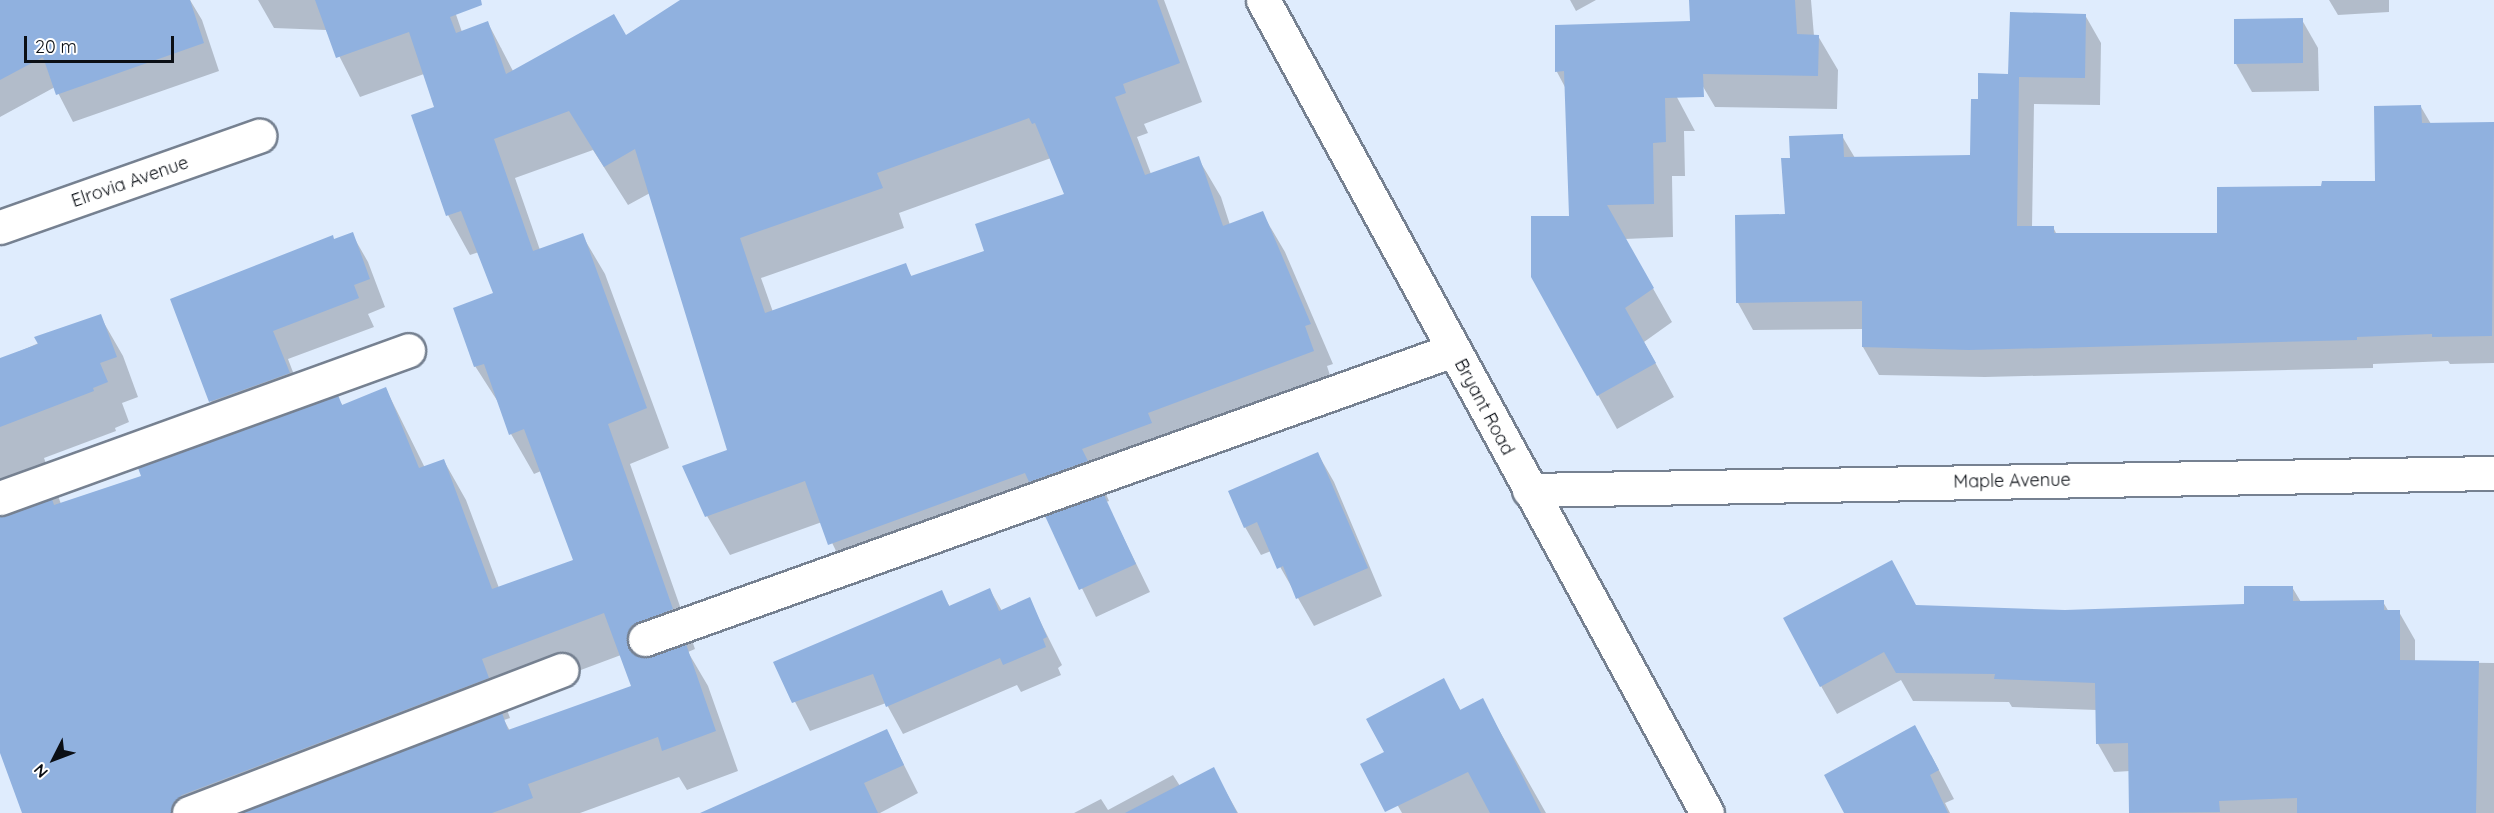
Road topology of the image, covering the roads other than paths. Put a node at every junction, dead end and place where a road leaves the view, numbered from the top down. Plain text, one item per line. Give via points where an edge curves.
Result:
1 (1263, 0) edge
2 (260, 136) dead end
3 (0, 227) edge
4 (408, 350) dead end
5 (1453, 350) junction
6 (2494, 473) edge
7 (1530, 490) junction
8 (0, 498) edge
9 (645, 639) dead end
10 (561, 670) dead end
11 (189, 813) edge
12 (1707, 813) edge

1 - 5 street, Bryant Road
2 - 3 street, Elrovia Avenue
4 - 8 street
5 - 7 street, Bryant Road
5 - 9 street
6 - 7 street, Maple Avenue
7 - 12 street, Bryant Road
10 - 11 street

